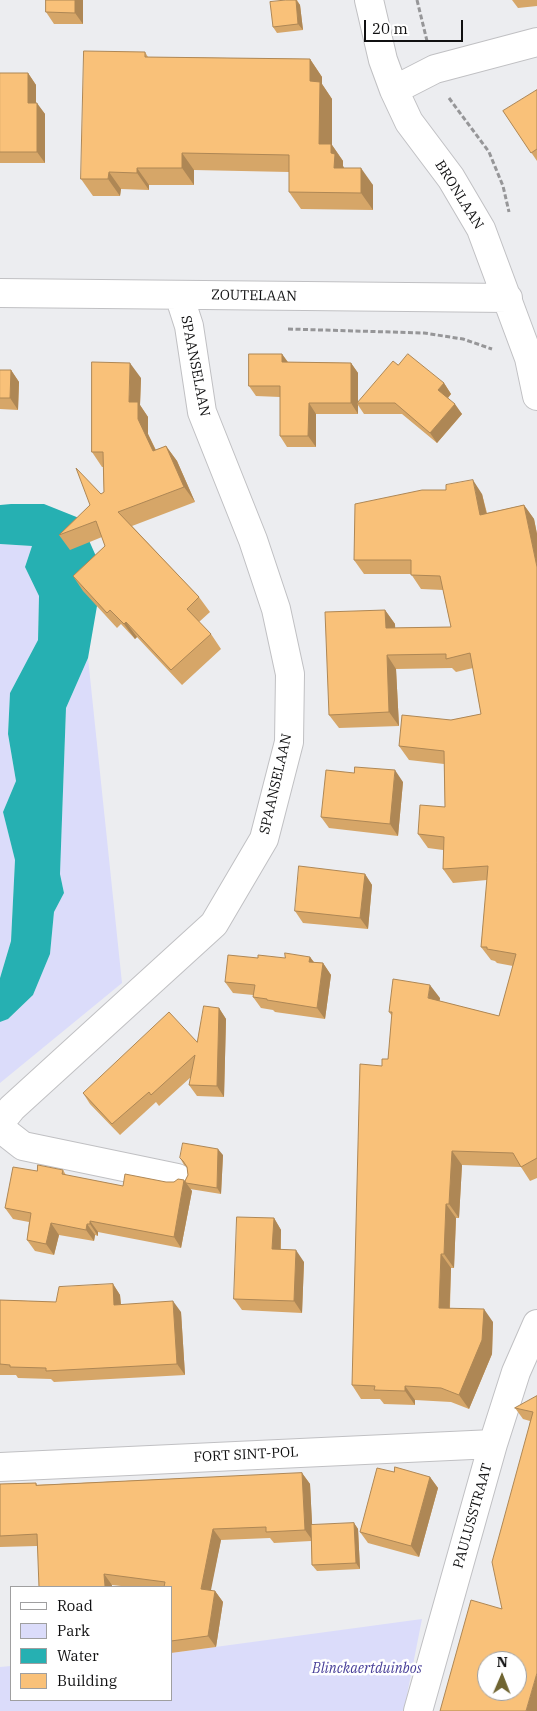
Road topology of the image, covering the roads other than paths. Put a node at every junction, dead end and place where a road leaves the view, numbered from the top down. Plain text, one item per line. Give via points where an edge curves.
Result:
1 (369, 0) edge
2 (537, 42) edge
3 (394, 90) junction
4 (0, 293) edge
5 (179, 295) junction
6 (508, 298) junction
7 (537, 396) edge
8 (0, 1123) edge
9 (0, 1128) edge
10 (177, 1178) edge
11 (537, 1324) edge
12 (493, 1444) junction
13 (0, 1467) edge
14 (418, 1711) edge

1 - 3 street, BRONLAAN via 383,60
2 - 3 street via 435,69
3 - 6 street, BRONLAAN via 409,122 451,178 481,229
4 - 5 street, ZOUTELAAN
5 - 6 street, ZOUTELAAN
5 - 8 street, SPAANSELAAN via 189,326 202,412 253,540 276,609 290,674 288,742 264,839 214,924 12,1108
6 - 7 street, BRONLAAN via 526,348
9 - 10 street via 23,1146
11 - 12 street, PAULUSSTRAAT via 516,1372
12 - 13 street, FORT SINT-POL
12 - 14 street, PAULUSSTRAAT

